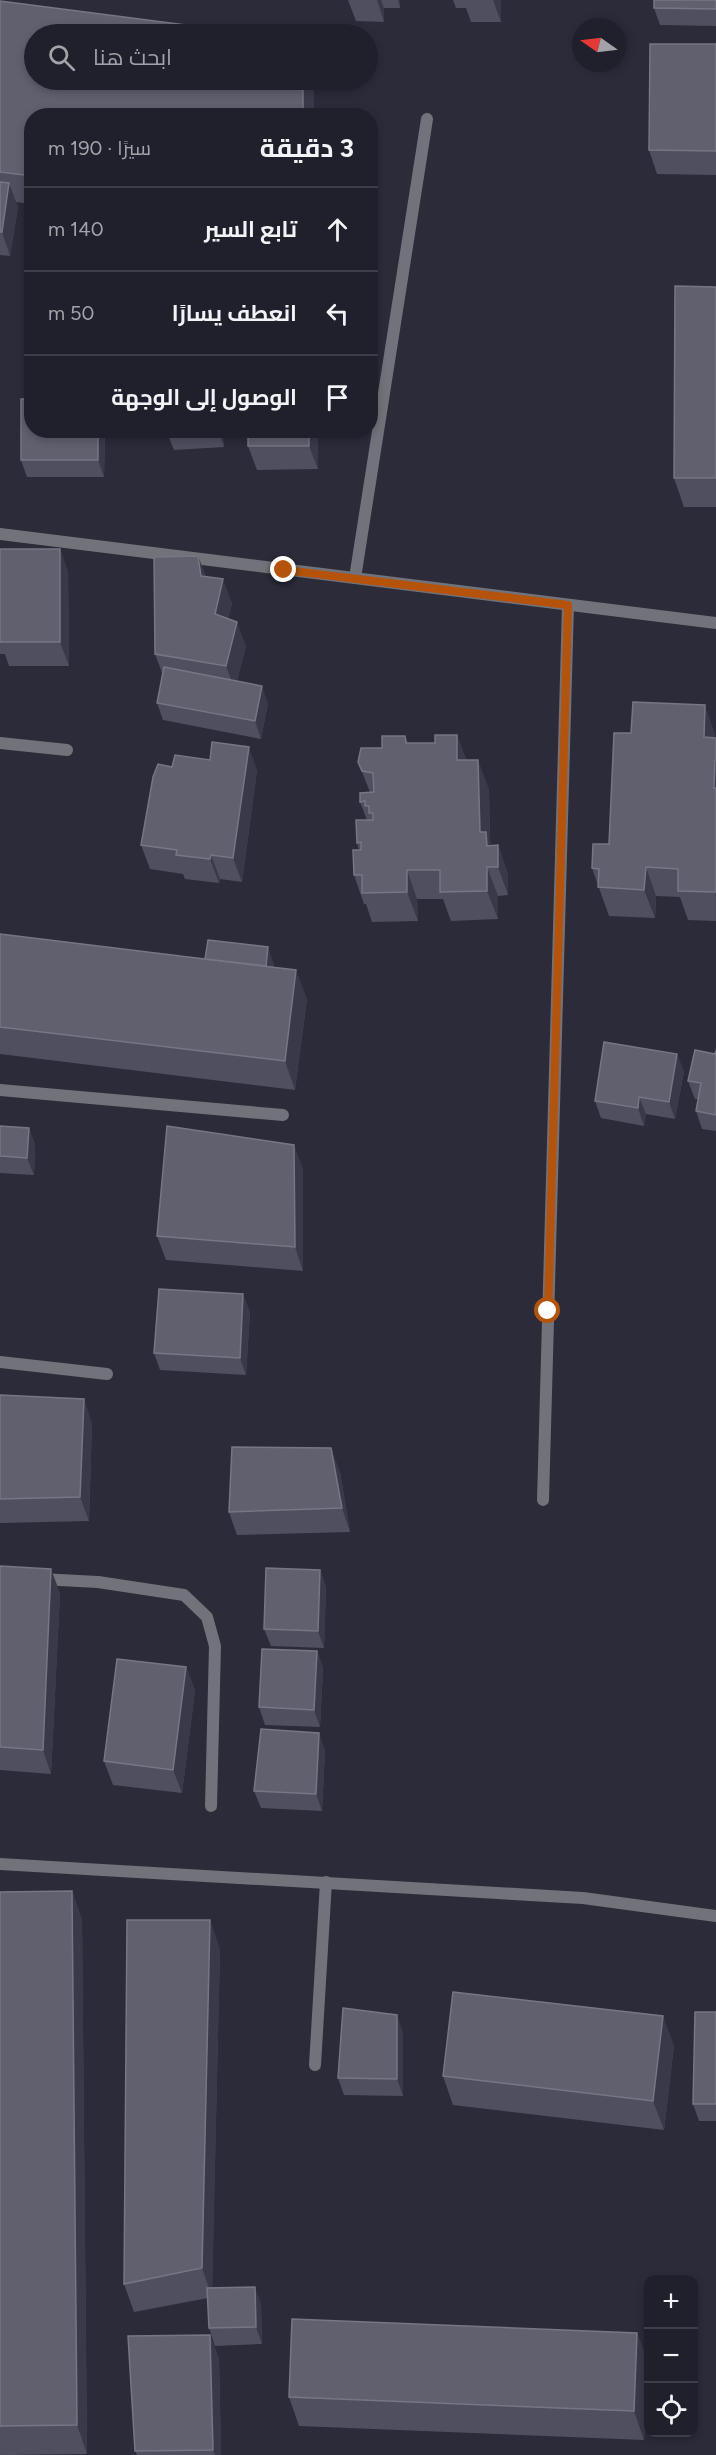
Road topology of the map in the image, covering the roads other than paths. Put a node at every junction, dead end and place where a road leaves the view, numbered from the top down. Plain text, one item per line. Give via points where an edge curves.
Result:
1 (427, 119) dead end
2 (378, 431) edge
3 (377, 438) edge
4 (0, 534) edge
5 (355, 578) junction
6 (568, 605) junction
7 (716, 623) edge
8 (0, 743) edge
9 (67, 750) dead end
10 (0, 1090) edge
11 (283, 1115) dead end
12 (0, 1362) edge
13 (107, 1374) dead end
14 (543, 1500) dead end
15 (22, 1579) edge
16 (211, 1806) dead end
17 (0, 1864) edge
18 (326, 1882) junction
19 (716, 1916) edge
20 (315, 2065) dead end

1 - 2 street
3 - 5 street
4 - 5 street
5 - 6 street
6 - 7 street
6 - 14 street
8 - 9 street
10 - 11 street
12 - 13 street
15 - 16 street via 98,1582 184,1595 207,1617 215,1646
17 - 18 street
18 - 19 street via 583,1898
18 - 20 street

